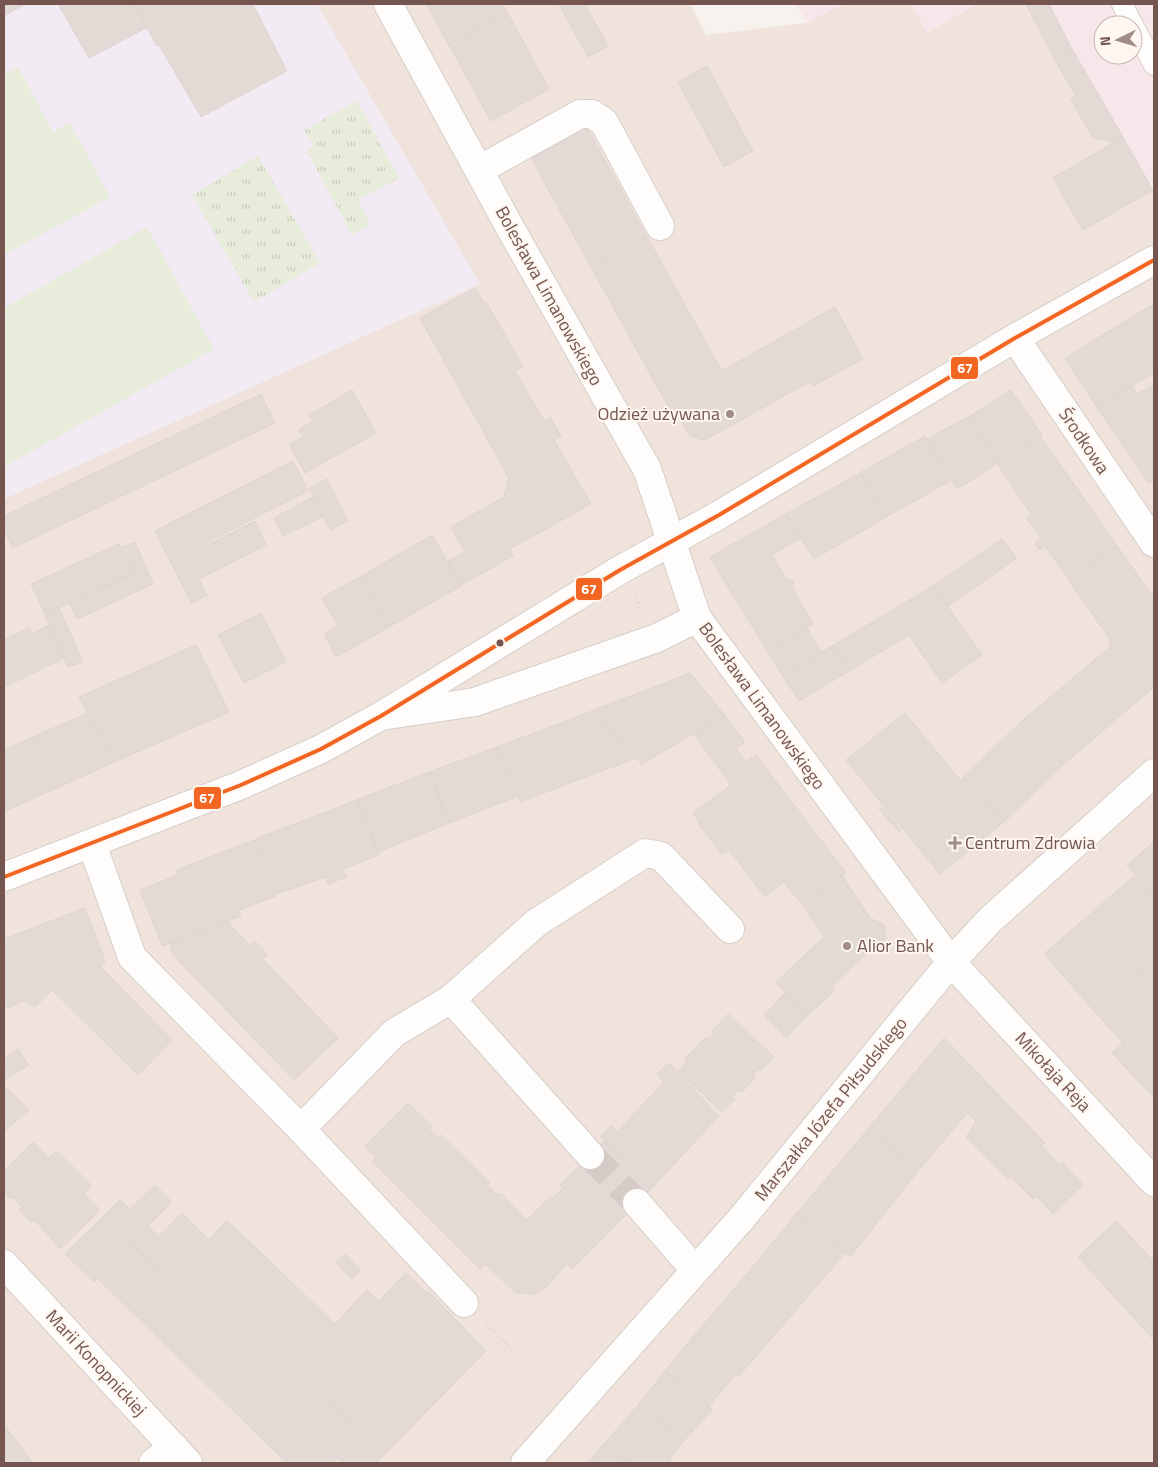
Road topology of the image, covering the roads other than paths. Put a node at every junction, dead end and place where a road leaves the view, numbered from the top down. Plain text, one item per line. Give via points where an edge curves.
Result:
1 (388, 4) edge
2 (1143, 44) edge
3 (1154, 65) edge
4 (479, 170) junction
5 (660, 226) dead end
6 (1154, 260) edge
7 (1015, 338) junction
8 (671, 542) junction
9 (1154, 544) edge
10 (697, 618) junction
11 (382, 716) junction
12 (1154, 773) edge
13 (92, 844) junction
14 (4, 877) edge
15 (730, 929) dead end
16 (951, 962) junction
17 (452, 999) junction
18 (301, 1129) junction
19 (590, 1155) tunnel mouth
20 (1154, 1182) edge
21 (637, 1202) tunnel mouth
22 (4, 1264) edge
23 (695, 1270) junction
24 (464, 1303) road end
25 (172, 1458) edge
26 (525, 1463) edge

1 - 4 street, Bolesława Limanowskiego
2 - 3 lane
4 - 5 street via 580,114 592,114 604,122
4 - 8 street, Bolesława Limanowskiego via 647,469
6 - 7 street
7 - 8 street
7 - 9 street, Środkowa
8 - 10 street, Bolesława Limanowskiego
8 - 11 street
10 - 11 street via 657,638 475,702
10 - 16 street, Bolesława Limanowskiego
11 - 13 street via 321,750
12 - 16 street, Marszałka Józefa Piłsudskiego via 990,920
13 - 14 street
13 - 18 street via 132,957
15 - 17 street via 661,856 645,852 536,923
16 - 20 street, Mikołaja Reja
16 - 23 street, Marszałka Józefa Piłsudskiego via 741,1219
17 - 18 street via 394,1033
17 - 19 street
18 - 24 street
21 - 23 street
22 - 25 street, Marii Konopnickiej
23 - 26 street, Marszałka Józefa Piłsudskiego

